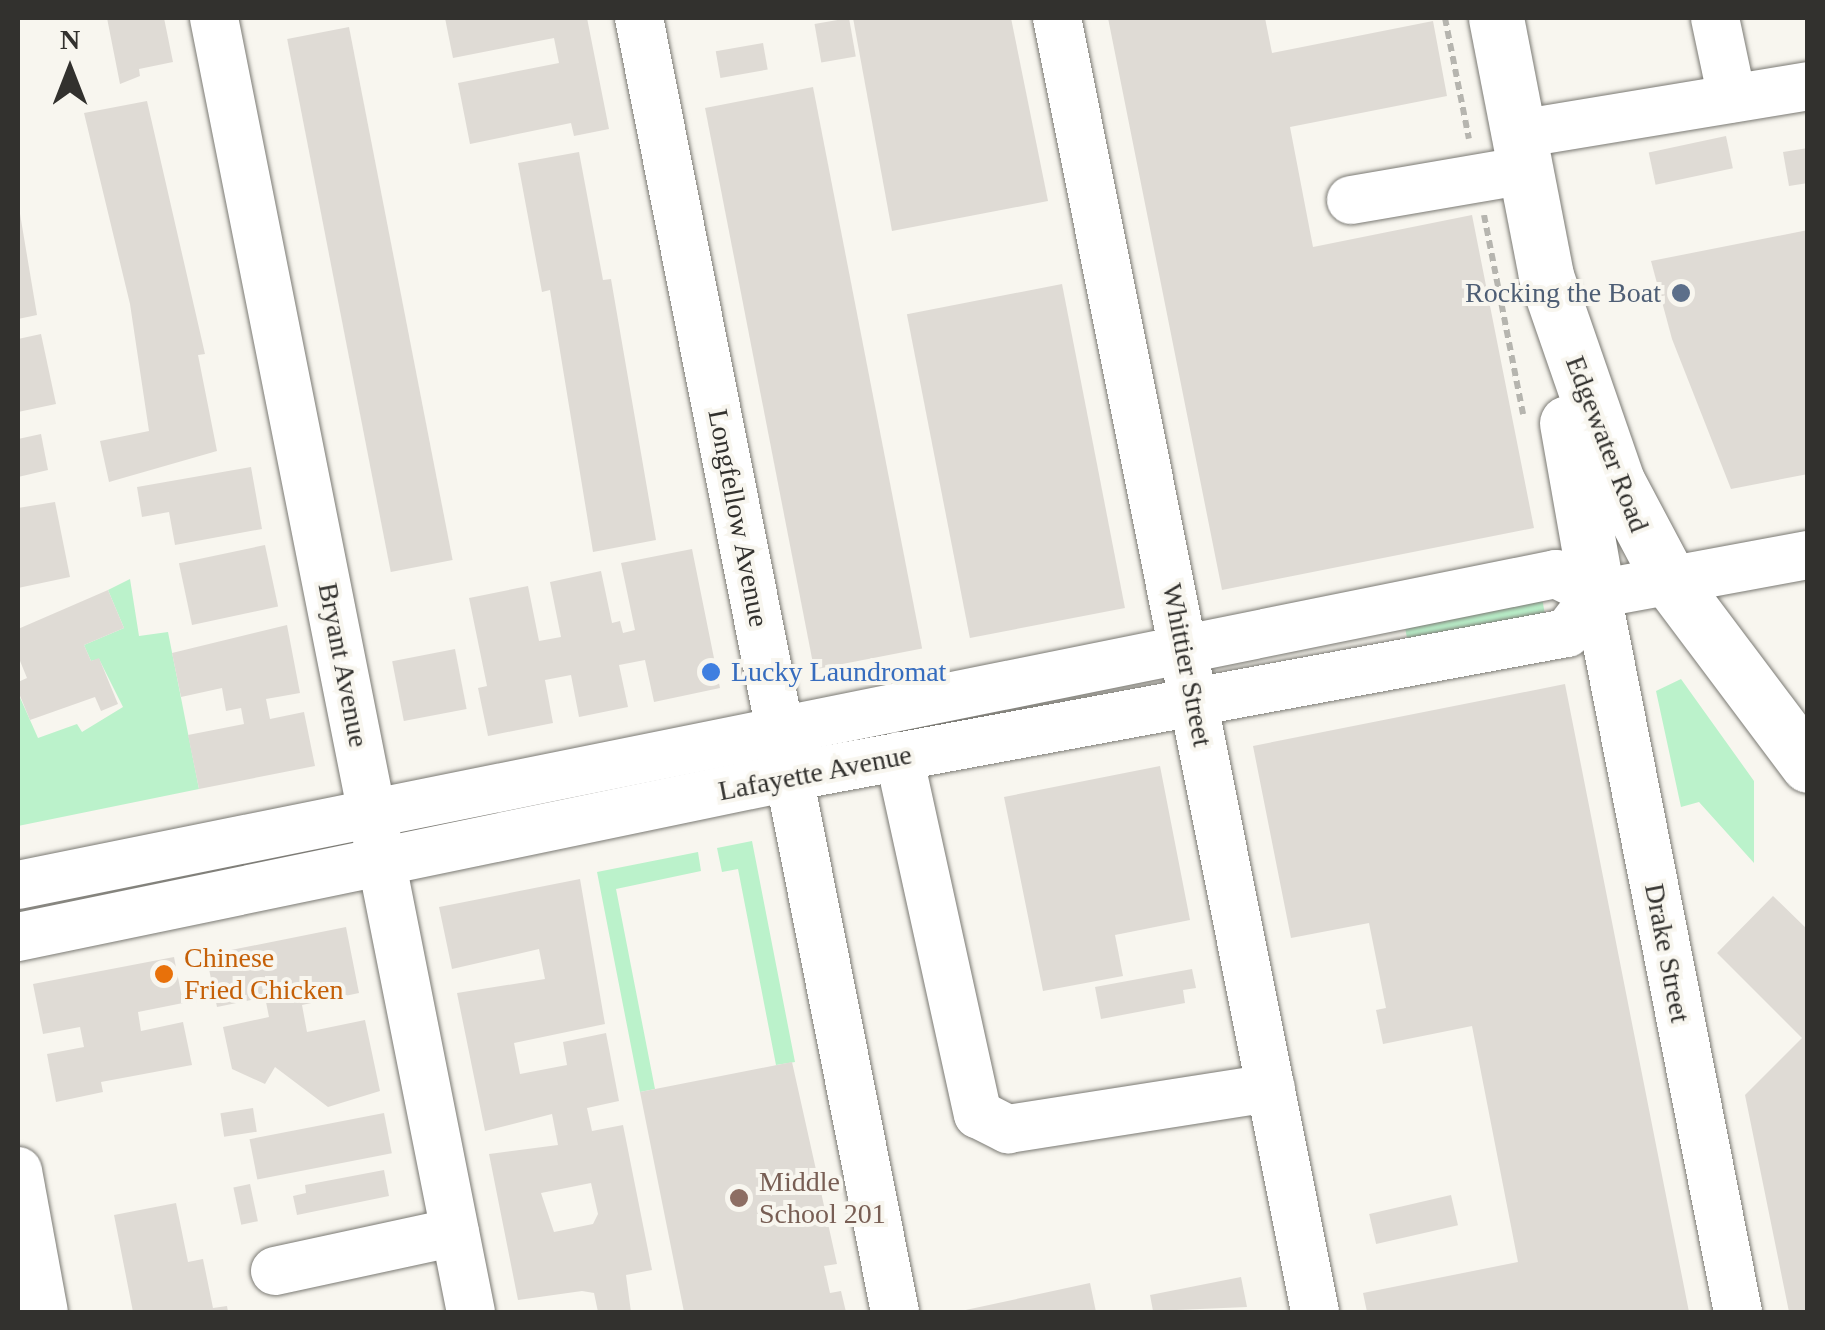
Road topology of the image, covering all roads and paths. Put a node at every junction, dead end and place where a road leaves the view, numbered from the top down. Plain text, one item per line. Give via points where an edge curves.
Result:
1 (214, 18) edge
2 (639, 18) edge
3 (1057, 18) edge
4 (1445, 18) edge
5 (1496, 18) edge
6 (1715, 18) edge
7 (1808, 86) edge
8 (1732, 98) junction
9 (1508, 161) junction
10 (1350, 200) dead end
11 (1565, 335) junction
12 (1524, 423) dead end
13 (1808, 555) edge
14 (1670, 581) junction
15 (1597, 594) junction
16 (1183, 645) junction
17 (1194, 700) junction
18 (780, 727) junction
19 (898, 756) junction
20 (1808, 765) edge
21 (789, 777) junction
22 (372, 814) junction
23 (382, 864) junction
24 (18, 885) edge
25 (18, 938) edge
26 (1271, 1088) junction
27 (18, 1171) edge
28 (455, 1232) junction
29 (275, 1271) dead end
30 (44, 1312) edge
31 (471, 1312) edge
32 (895, 1312) edge
33 (1315, 1312) edge
34 (1738, 1312) edge

1 - 22 street, Bryant Avenue
2 - 18 street, Longfellow Avenue
3 - 16 street, Whittier Street
4 - 9 path
5 - 9 main road, Edgewater Road
6 - 8 street
7 - 8 street
8 - 9 street
9 - 10 street
9 - 11 main road, Edgewater Road
9 - 12 path
11 - 14 main road, Edgewater Road via 1617,481
11 - 15 main road via 1566,424
13 - 14 street
14 - 15 street
14 - 20 main road, Edgewater Road
15 - 16 street, Lafayette Avenue via 1556,574
15 - 17 street, Lafayette Avenue via 1567,633
15 - 34 street, Drake Street
16 - 17 street, Whittier Street
16 - 18 street, Lafayette Avenue
17 - 19 street, Lafayette Avenue
17 - 26 street, Whittier Street
18 - 21 street, Longfellow Avenue
18 - 22 street, Lafayette Avenue
19 - 21 street, Lafayette Avenue
19 - 26 street via 978,1114 1008,1129
21 - 23 street, Lafayette Avenue
21 - 32 street, Longfellow Avenue
22 - 23 street, Bryant Avenue
22 - 24 street, Lafayette Avenue
23 - 25 street, Lafayette Avenue
23 - 28 street, Bryant Avenue
26 - 33 street, Whittier Street
27 - 30 street
28 - 29 street
28 - 31 street, Bryant Avenue

